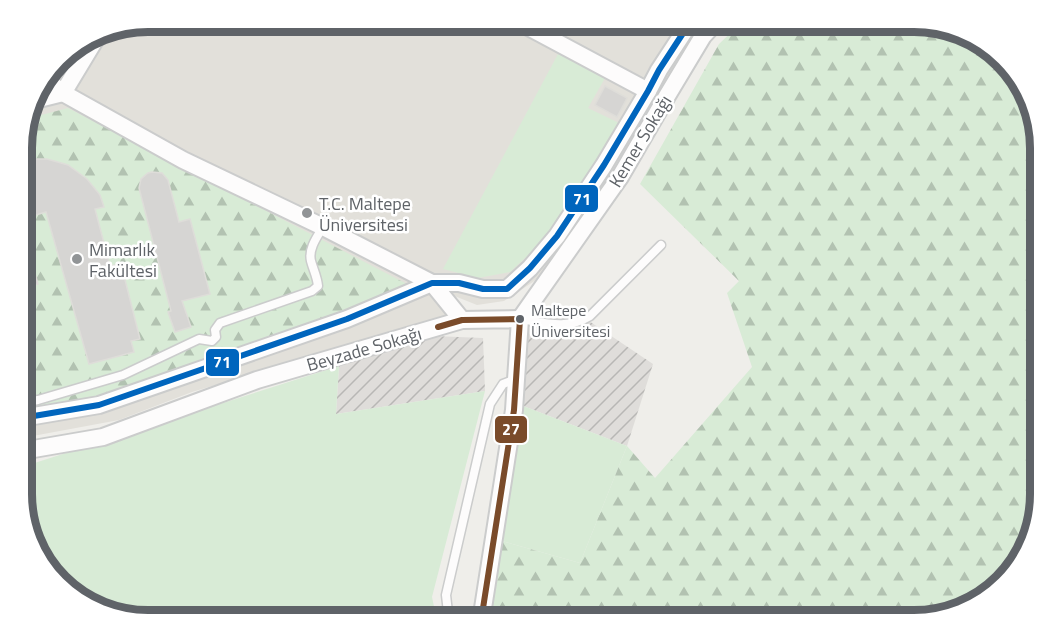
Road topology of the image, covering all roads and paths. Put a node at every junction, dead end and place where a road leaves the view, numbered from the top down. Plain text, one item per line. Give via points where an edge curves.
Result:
1 (537, 32) edge
2 (559, 32) edge
3 (684, 32) edge
4 (707, 32) edge
5 (554, 41) junction
6 (92, 45) edge
7 (51, 83) edge
8 (648, 91) junction
9 (63, 93) junction
10 (42, 98) edge
11 (322, 227) junction
12 (661, 245) dead end
13 (432, 283) junction
14 (520, 319) junction
15 (462, 320) junction
16 (516, 379) junction
17 (31, 401) edge
18 (31, 416) edge
19 (31, 449) edge
20 (448, 610) edge
21 (483, 610) edge

1 - 5 street
2 - 5 lane
3 - 8 street
4 - 14 street, Kemer Sokağı via 620,177
5 - 8 street
6 - 9 street
7 - 9 street
8 - 13 street via 557,236 507,289
9 - 10 street
9 - 11 street via 183,160
11 - 13 street
11 - 17 lane via 310,252 318,286 312,291 220,323 212,341 199,339 123,375
12 - 14 lane via 582,321 559,325
13 - 15 street
13 - 18 street via 347,319 99,405
14 - 15 street, Beyzade Sokağı
14 - 16 street
15 - 19 street, Beyzade Sokağı via 257,380 103,436
16 - 20 lane via 503,384 490,404 446,595
16 - 21 street

